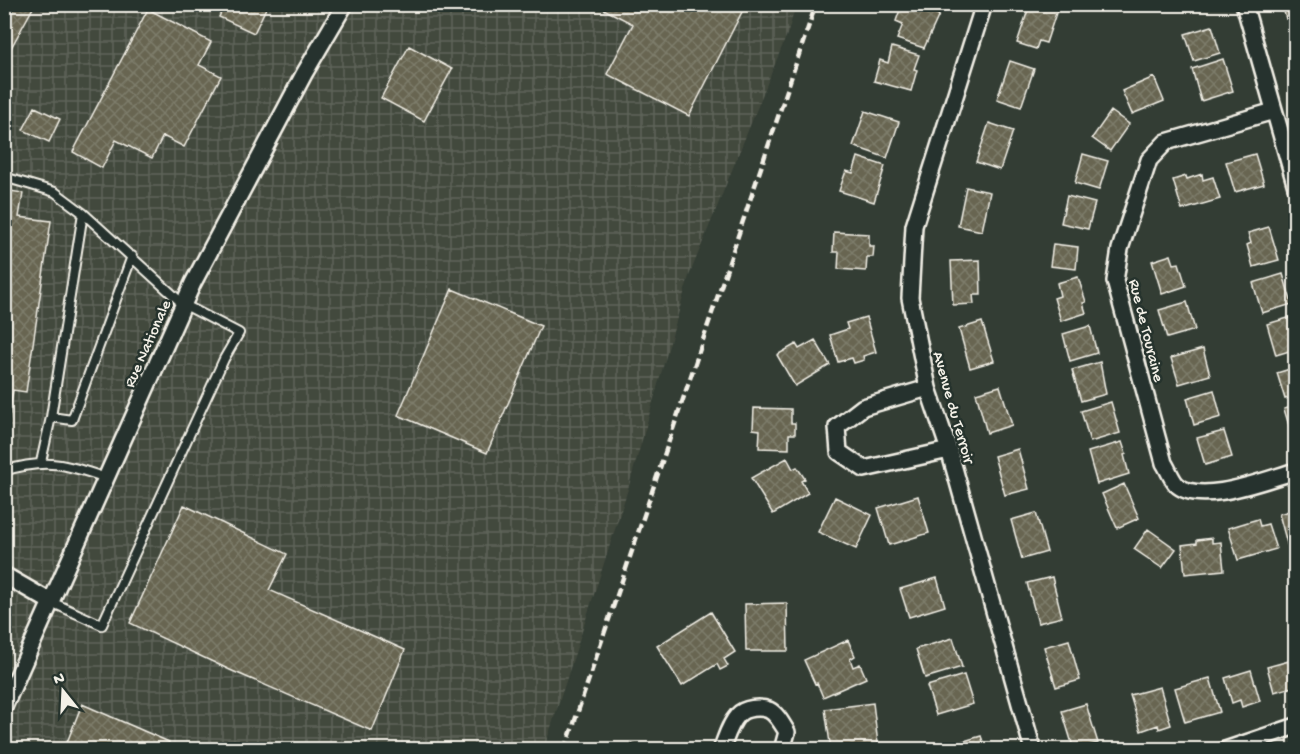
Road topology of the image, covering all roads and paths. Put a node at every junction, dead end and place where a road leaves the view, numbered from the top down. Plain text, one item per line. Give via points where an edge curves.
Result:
1 (345, 4) edge
2 (984, 4) edge
3 (1244, 4) edge
4 (1274, 111) junction
5 (4, 177) edge
6 (1296, 187) edge
7 (83, 213) junction
8 (132, 256) junction
9 (183, 304) junction
10 (928, 388) junction
11 (51, 417) junction
12 (949, 450) junction
13 (41, 462) junction
14 (4, 471) edge
15 (1296, 471) edge
16 (106, 478) junction
17 (4, 575) edge
18 (51, 602) junction
19 (4, 707) edge
20 (1296, 726) edge
21 (1246, 747) edge
22 (721, 750) edge
23 (782, 750) edge
24 (1033, 750) edge
25 (1225, 750) edge

1 - 9 street, Rue Nationale
2 - 10 street, Avenue du Terroir via 914,226 910,298
3 - 4 street
4 - 6 street
4 - 15 street, Rue de Touraine via 1166,142 1149,160 1120,249 1115,281 1164,463 1176,484 1194,494 1215,494
5 - 7 lane via 54,192
7 - 8 lane
7 - 11 lane
8 - 9 lane
8 - 11 lane via 72,420
9 - 16 street, Rue Nationale
9 - 18 lane via 239,333 102,625
10 - 12 street, Avenue du Terroir
10 - 12 street via 862,407 837,427 839,452 864,469
11 - 13 lane
12 - 24 street, Avenue du Terroir
13 - 14 lane
13 - 16 lane via 72,466
16 - 18 street, Rue Nationale
17 - 18 street
18 - 19 street, Rue Nationale
20 - 21 street
21 - 25 street
22 - 23 street via 739,714 752,708 768,710 780,720 787,732

